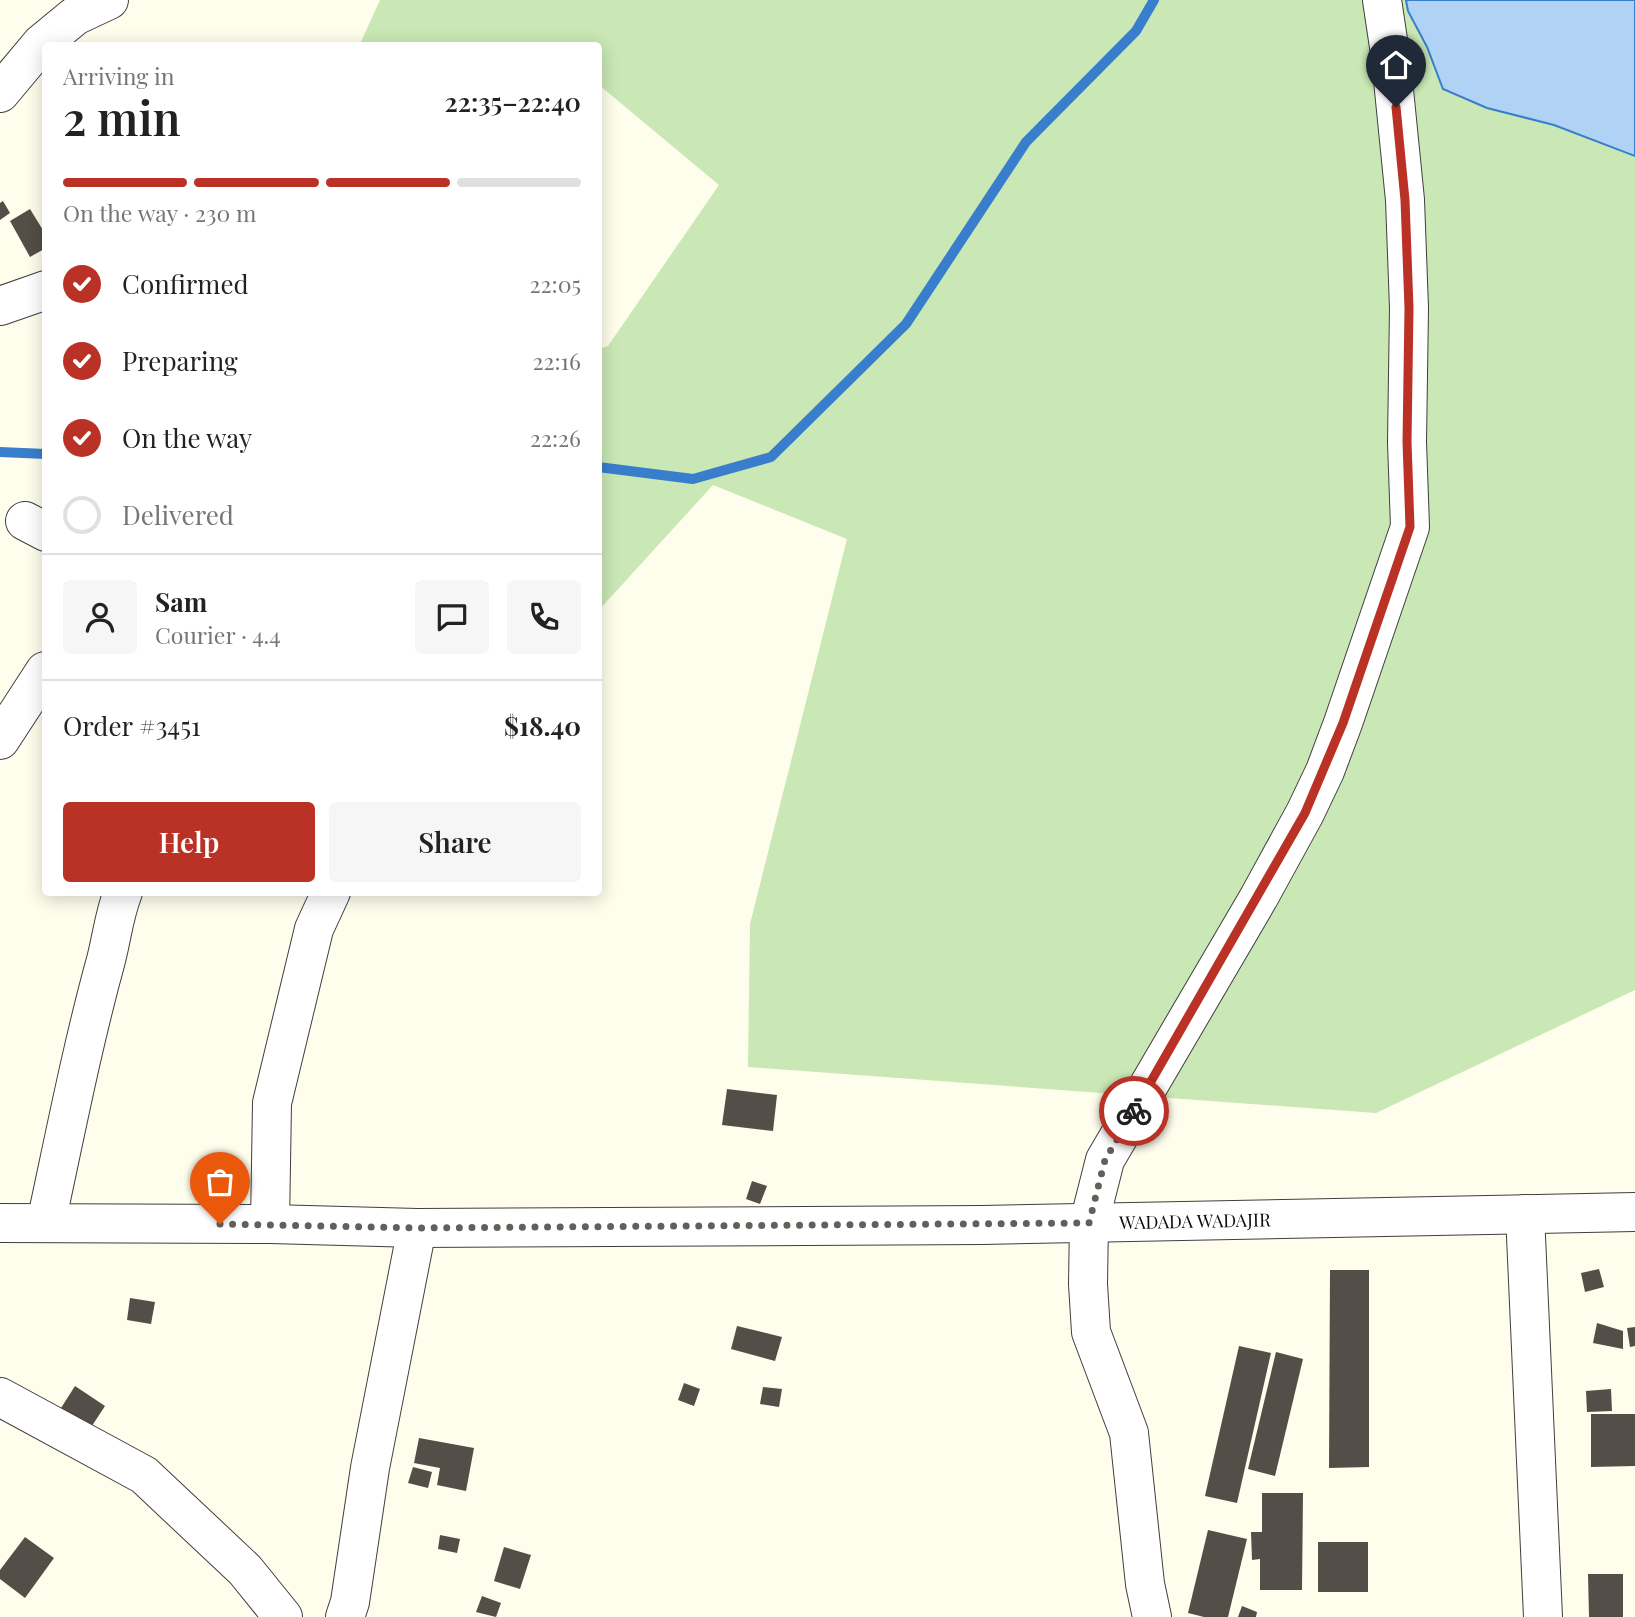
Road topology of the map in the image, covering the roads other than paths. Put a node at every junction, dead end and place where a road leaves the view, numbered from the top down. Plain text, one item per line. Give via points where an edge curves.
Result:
1 (109, 0) edge
2 (1382, 0) edge
3 (43, 42) edge
4 (42, 43) edge
5 (0, 93) edge
6 (42, 291) edge
7 (0, 306) edge
8 (42, 676) edge
9 (0, 740) edge
10 (121, 896) edge
11 (329, 896) edge
12 (1635, 1212) edge
13 (1525, 1214) junction
14 (0, 1223) edge
15 (46, 1223) junction
16 (1089, 1223) junction
17 (270, 1224) junction
18 (417, 1228) junction
19 (0, 1397) edge
20 (283, 1617) edge
21 (345, 1617) edge
22 (1152, 1617) edge
23 (1543, 1617) edge

1 - 3 street via 75,16
2 - 16 street via 1405,200 1410,527 1325,771 1259,897 1105,1160
4 - 5 street
6 - 7 street
8 - 9 street
10 - 15 street via 88,1023
11 - 17 street via 314,929 272,1103
12 - 13 street, WADADA WADAJIR
13 - 16 street, WADADA WADAJIR
13 - 23 street
14 - 15 street, WADADA WADAJIR
15 - 17 street, WADADA WADAJIR
16 - 18 street, WADADA WADAJIR
16 - 22 street via 1091,1332 1129,1433
17 - 18 street, WADADA WADAJIR
18 - 21 street
19 - 20 street via 144,1475 245,1570

